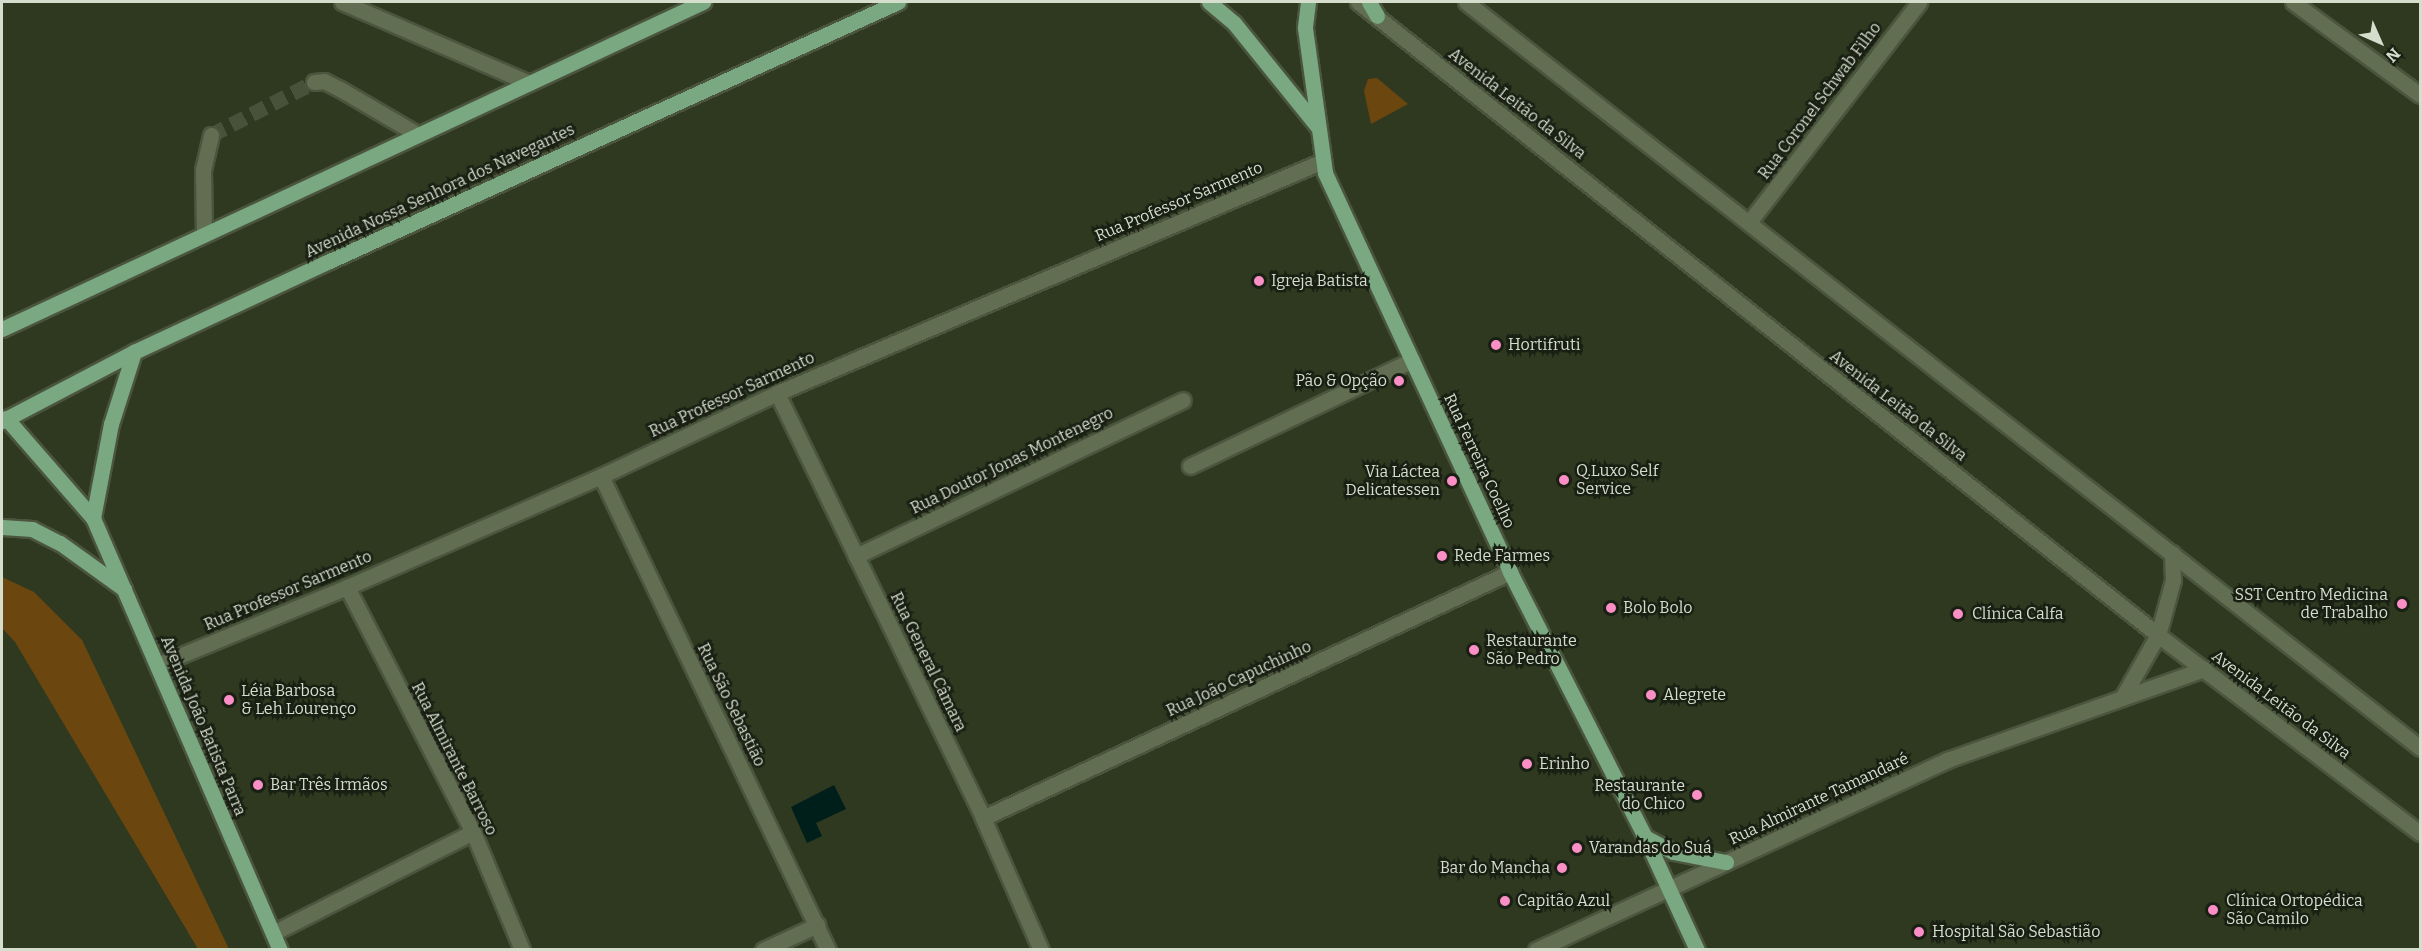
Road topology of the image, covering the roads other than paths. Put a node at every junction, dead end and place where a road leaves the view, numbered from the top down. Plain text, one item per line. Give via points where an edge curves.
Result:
1 (342, 2) edge
2 (703, 2) edge
3 (898, 2) edge
4 (1209, 2) edge
5 (1308, 2) edge
6 (1358, 2) edge
7 (1369, 2) edge
8 (1466, 2) edge
9 (1919, 2) edge
10 (2293, 2) edge
11 (1377, 16) junction
12 (314, 82) tunnel mouth
13 (527, 82) junction
14 (2421, 95) edge
15 (1317, 126) junction
16 (417, 134) junction
17 (211, 135) dead end
18 (1323, 161) junction
19 (1750, 221) junction
20 (204, 234) junction
21 (2, 328) edge
22 (134, 352) junction
23 (1412, 360) junction
24 (777, 393) junction
25 (1183, 400) dead end
26 (3, 419) edge
27 (1190, 466) dead end
28 (601, 476) junction
29 (93, 518) junction
30 (2, 527) edge
31 (2172, 553) junction
32 (856, 556) junction
33 (1510, 572) junction
34 (347, 587) junction
35 (124, 590) junction
36 (2158, 635) junction
37 (158, 665) junction
38 (2204, 669) junction
39 (2122, 698) junction
40 (2421, 748) edge
41 (983, 818) junction
42 (473, 832) junction
43 (2421, 833) edge
44 (1645, 837) junction
45 (1726, 862) junction
46 (1670, 889) junction
47 (817, 925) junction
48 (273, 933) junction
49 (280, 950) edge
50 (522, 950) edge
51 (763, 950) edge
52 (828, 950) edge
53 (1041, 950) edge
54 (1536, 950) edge
55 (1696, 950) edge

1 - 13 street
2 - 13 main road
3 - 22 main road, Avenida Nossa Senhora dos Navegantes
4 - 15 main road via 1234,23
5 - 15 main road, Rua Ferreira Coelho via 1305,28
6 - 11 street, Avenida Leitão da Silva
7 - 11 main road
8 - 19 street
9 - 19 street, Rua Coronel Schwab Filho
10 - 14 street
11 - 36 street, Avenida Leitão da Silva
12 - 16 street via 324,81 340,89
13 - 16 main road
15 - 18 main road, Rua Ferreira Coelho
16 - 20 main road
17 - 20 street via 203,170
18 - 23 main road, Rua Ferreira Coelho
18 - 24 street, Rua Professor Sarmento
19 - 31 street
20 - 21 main road
22 - 26 main road, Avenida Nossa Senhora dos Navegantes
22 - 29 main road via 111,423
23 - 27 street
23 - 33 main road, Rua Ferreira Coelho
24 - 28 street, Rua Professor Sarmento
24 - 32 street, Rua General Câmara
25 - 32 street, Rua Doutor Jonas Montenegro
26 - 29 main road, Avenida João Batista Parra
28 - 34 street, Rua Professor Sarmento
28 - 47 street, Rua São Sebastião
29 - 35 main road, Avenida João Batista Parra
30 - 35 main road via 32,529 60,543
31 - 36 street via 2173,580
31 - 40 street
32 - 41 street, Rua General Câmara
33 - 41 street, Rua João Capuchinho
33 - 44 main road, Rua Ferreira Coelho
34 - 37 street, Rua Professor Sarmento
34 - 42 street, Rua Almirante Barroso
35 - 37 main road, Avenida João Batista Parra
36 - 38 street, Avenida Leitão da Silva
36 - 39 street
37 - 48 main road, Avenida João Batista Parra
38 - 39 street, Rua Almirante Tamandaré
38 - 43 street, Avenida Leitão da Silva
39 - 45 street, Rua Almirante Tamandaré via 1947,760
41 - 53 street, Rua General Câmara
42 - 48 street
42 - 50 street, Rua Almirante Barroso
44 - 45 main road via 1673,852
44 - 46 main road, Rua Ferreira Coelho
45 - 46 street, Rua Almirante Tamandaré
46 - 54 street, Rua Almirante Tamandaré
46 - 55 main road, Rua Ferreira Coelho
47 - 51 street
47 - 52 street, Rua São Sebastião
48 - 49 main road, Avenida João Batista Parra

